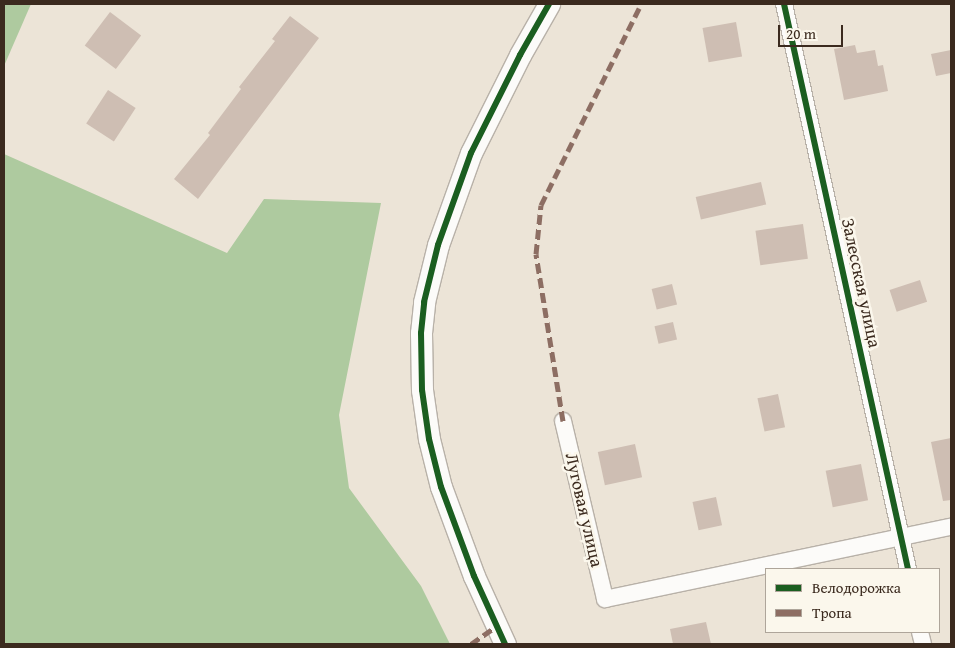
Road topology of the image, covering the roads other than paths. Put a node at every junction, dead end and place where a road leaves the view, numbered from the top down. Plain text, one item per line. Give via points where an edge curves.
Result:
1 (549, 4) edge
2 (784, 4) edge
3 (563, 421) dead end
4 (951, 527) edge
5 (901, 537) junction
6 (908, 568) edge
7 (505, 644) edge

1 - 7 street via 471,153 438,245 424,302 421,333 422,390 441,487 474,576
2 - 5 street, Залесская улица
3 - 5 street, Луговая улица via 605,599
4 - 5 street
5 - 6 street, Залесская улица

